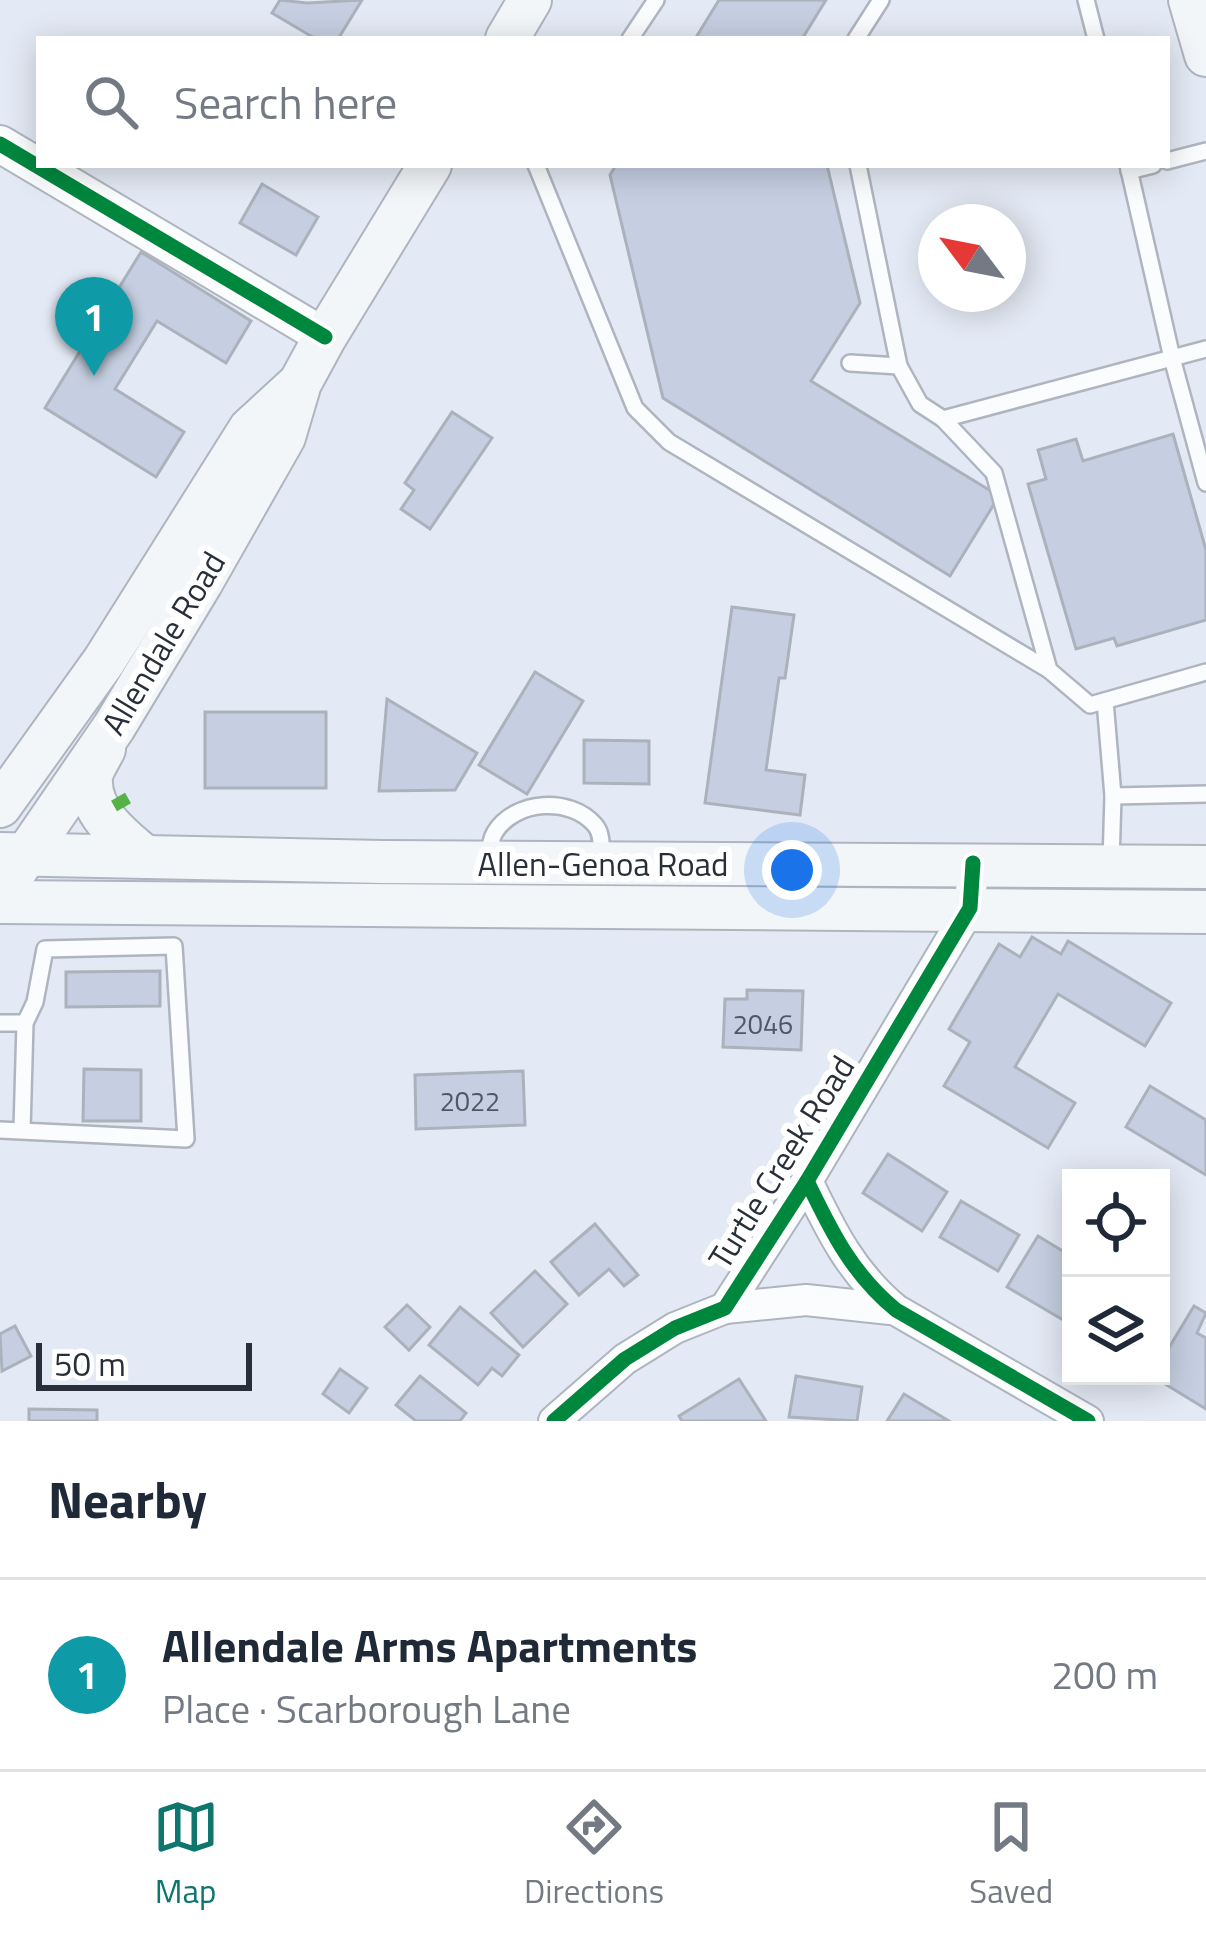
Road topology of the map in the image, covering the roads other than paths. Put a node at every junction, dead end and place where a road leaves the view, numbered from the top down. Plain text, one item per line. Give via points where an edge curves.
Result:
1 (530, 0) edge
2 (656, 0) edge
3 (881, 0) edge
4 (1088, 0) edge
5 (1190, 0) edge
6 (509, 36) edge
7 (632, 36) edge
8 (858, 36) edge
9 (1095, 36) edge
10 (1206, 55) edge
11 (0, 144) edge
12 (1206, 152) edge
13 (1170, 160) edge
14 (36, 165) edge
15 (40, 168) edge
16 (428, 168) edge
17 (859, 168) edge
18 (1128, 168) edge
19 (540, 169) edge
20 (325, 337) junction
21 (1206, 349) edge
22 (1172, 358) junction
23 (850, 363) dead end
24 (899, 366) junction
25 (300, 383) junction
26 (943, 419) junction
27 (1206, 483) edge
28 (1049, 670) junction
29 (1206, 672) edge
30 (1105, 700) junction
31 (114, 727) junction
32 (1206, 794) edge
33 (1112, 796) junction
34 (0, 806) edge
35 (14, 854) edge
36 (145, 857) junction
37 (973, 862) junction
38 (601, 864) junction
39 (1111, 865) junction
40 (1206, 867) edge
41 (492, 877) junction
42 (0, 890) edge
43 (0, 902) edge
44 (970, 908) junction
45 (1206, 912) edge
46 (0, 1023) edge
47 (26, 1023) junction
48 (0, 1130) edge
49 (22, 1130) junction
50 (807, 1180) junction
51 (725, 1308) junction
52 (896, 1310) junction
53 (554, 1421) edge
54 (1088, 1421) edge

1 - 6 main road
2 - 7 lane
3 - 8 lane
4 - 9 lane
5 - 10 main road
11 - 14 street
12 - 13 lane
15 - 20 street
16 - 20 main road, Allendale Road
17 - 24 lane
18 - 22 lane
19 - 28 lane via 635,408 669,442
20 - 25 main road, Allendale Road
21 - 22 lane
22 - 26 lane
22 - 27 lane
23 - 24 lane
24 - 26 lane via 920,404
25 - 31 main road, Allendale Road via 284,437
25 - 34 main road, Allendale Road via 250,429 104,661
26 - 28 lane via 994,473
28 - 30 lane via 1090,705
29 - 30 lane
30 - 33 lane
31 - 35 main road, Allendale Road
31 - 36 main road via 91,777 104,819
32 - 33 lane
33 - 39 lane
35 - 36 main road, Allen-Genoa Road
35 - 42 main road, Allendale Road
36 - 41 main road, Allen-Genoa Road
37 - 38 main road, Allen-Genoa Road
37 - 39 main road, Allen-Genoa Road
37 - 44 street, Turtle Creek Road
38 - 41 main road, Allen-Genoa Road
38 - 41 lane via 595,824 553,804 501,824 491,836
39 - 40 main road, Allen-Genoa Road
41 - 43 main road, Allen-Genoa Road
41 - 44 main road, Allen-Genoa Road
44 - 45 main road, Allen-Genoa Road
44 - 50 street, Turtle Creek Road
46 - 47 lane
47 - 49 lane
47 - 49 lane via 45,949 174,946 186,1139
48 - 49 lane
50 - 51 street, Turtle Creek Road
50 - 52 street via 843,1255
51 - 52 street via 806,1300
51 - 53 street, Turtle Creek Road via 625,1359
52 - 54 street

